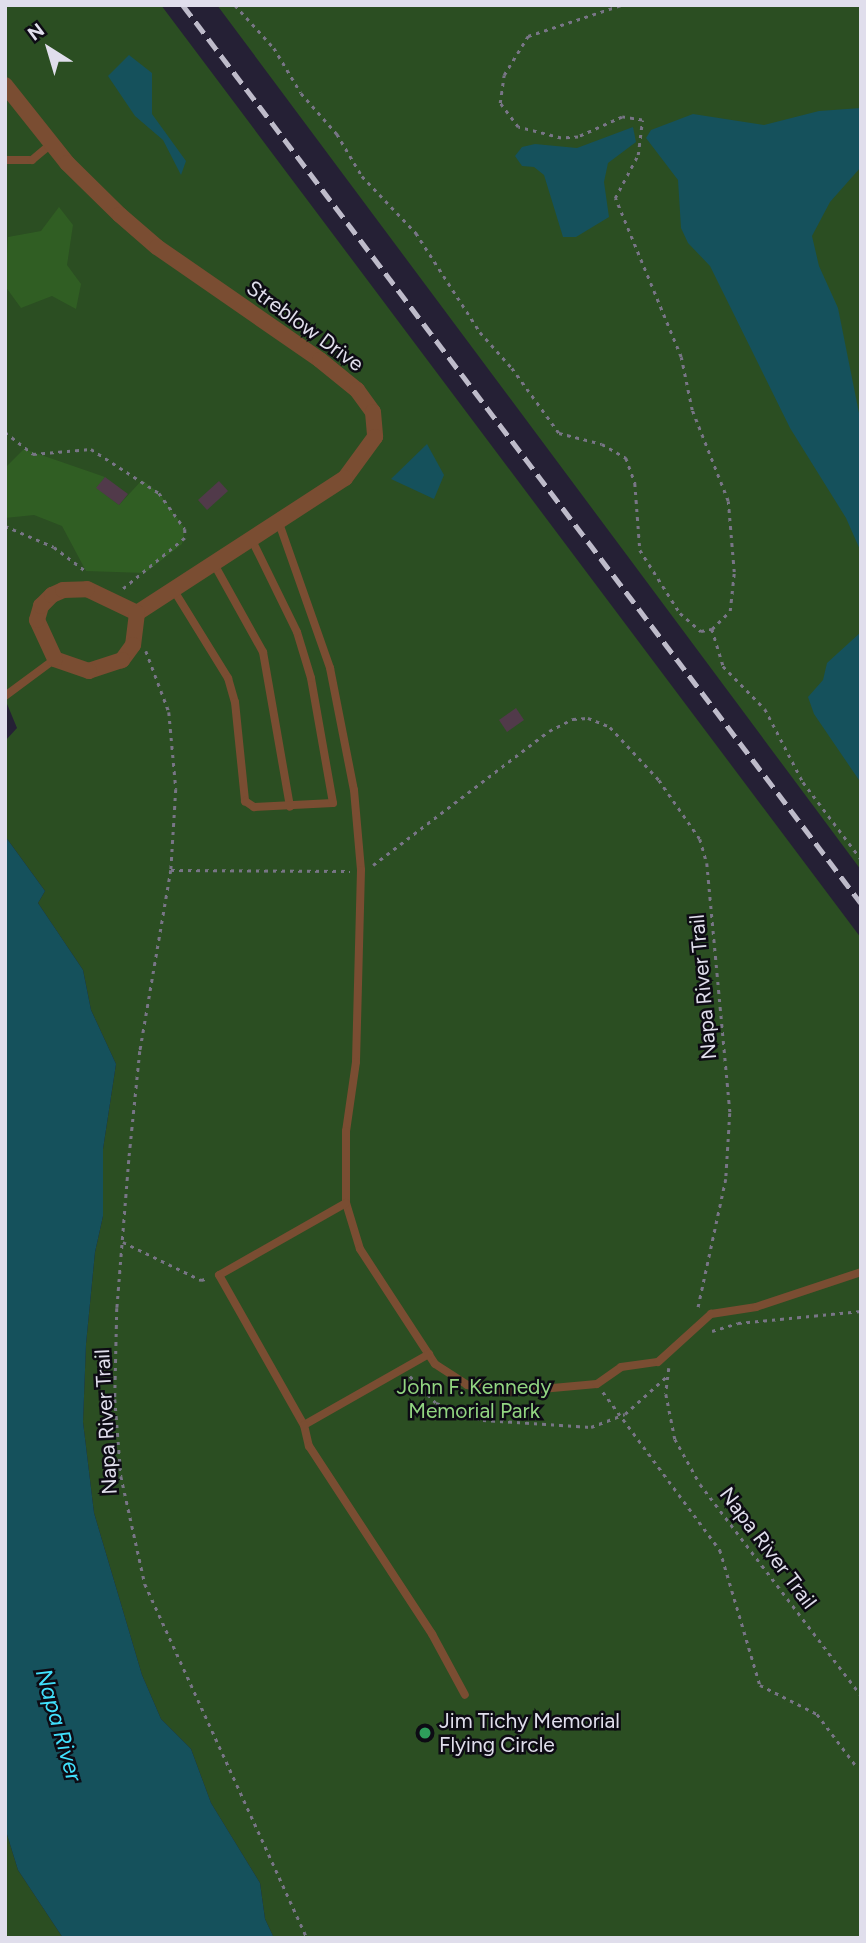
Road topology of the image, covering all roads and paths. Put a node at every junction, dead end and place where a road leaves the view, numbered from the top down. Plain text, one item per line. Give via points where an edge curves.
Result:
1 (235, 5) edge
2 (621, 5) edge
3 (5, 85) edge
4 (51, 144) junction
5 (5, 160) edge
6 (5, 432) edge
7 (278, 523) junction
8 (5, 526) edge
9 (252, 540) junction
10 (214, 564) junction
11 (173, 589) junction
12 (102, 596) junction
13 (137, 612) junction
14 (712, 629) junction
15 (136, 632) junction
16 (55, 659) junction
17 (5, 696) edge
18 (290, 807) junction
19 (861, 859) edge
20 (171, 870) junction
21 (361, 870) junction
22 (346, 1203) junction
23 (122, 1242) junction
24 (861, 1272) edge
25 (219, 1275) junction
26 (697, 1311) dead end
27 (861, 1311) edge
28 (686, 1341) junction
29 (429, 1354) junction
30 (404, 1368) junction
31 (667, 1376) junction
32 (597, 1384) junction
33 (621, 1417) junction
34 (304, 1424) junction
35 (465, 1695) dead end
36 (861, 1695) edge
37 (857, 1767) dead end
38 (307, 1938) edge

1 - 14 path via 274,48 362,176 416,233 480,332 559,433 602,444 626,458 635,483 640,550 680,613 701,631
2 - 14 path via 528,36 504,75 500,103 518,127 561,138 578,137 622,117 642,120 638,155 615,198 681,357 692,410 728,501 734,572 730,611
3 - 4 street, Streblow Drive
4 - 5 lane via 32,160
4 - 7 street, Streblow Drive via 88,186 157,247 320,360 367,401 374,422 370,448 345,478
6 - 12 path via 33,454 91,449 101,453 159,493 185,529 182,544 124,589
7 - 9 street, Streblow Drive
7 - 21 lane via 330,668 354,790
8 - 12 path via 68,555 86,571
9 - 10 street, Streblow Drive
9 - 18 lane via 297,632 330,768 333,803
10 - 11 street, Streblow Drive
10 - 18 lane via 262,652
11 - 13 street, Streblow Drive
11 - 18 lane via 228,678 235,702 245,801 254,807
12 - 13 street
12 - 16 street via 88,589 63,590 41,606 37,620
13 - 15 street
14 - 19 path via 723,666 765,709 803,782
15 - 16 street via 122,660 106,668 78,670
15 - 20 path, Napa River Trail via 159,674 169,712 176,789
16 - 17 lane
20 - 21 path, Napa River Trail via 327,874
20 - 23 path, Napa River Trail via 140,1051
21 - 22 lane via 356,1062 346,1131
21 - 26 path, Napa River Trail via 398,850 549,731 573,719 588,718 610,727 659,780 700,839 707,863 730,1113 726,1179
22 - 25 lane
22 - 29 lane via 360,1249
23 - 25 path via 201,1280
23 - 38 path, Napa River Trail via 116,1399 129,1523 156,1609
24 - 28 lane via 756,1307 711,1314 699,1321
25 - 34 lane
27 - 28 path via 738,1323
28 - 31 path
28 - 32 lane via 658,1362 621,1367
29 - 30 lane
29 - 32 lane via 449,1376 467,1385 508,1392
30 - 33 path via 436,1403 483,1420 591,1427
30 - 34 lane
31 - 33 path
31 - 36 path, Napa River Trail via 675,1438 700,1484
32 - 33 path
33 - 37 path via 720,1550 760,1685 817,1714
34 - 35 lane via 309,1446 427,1625

